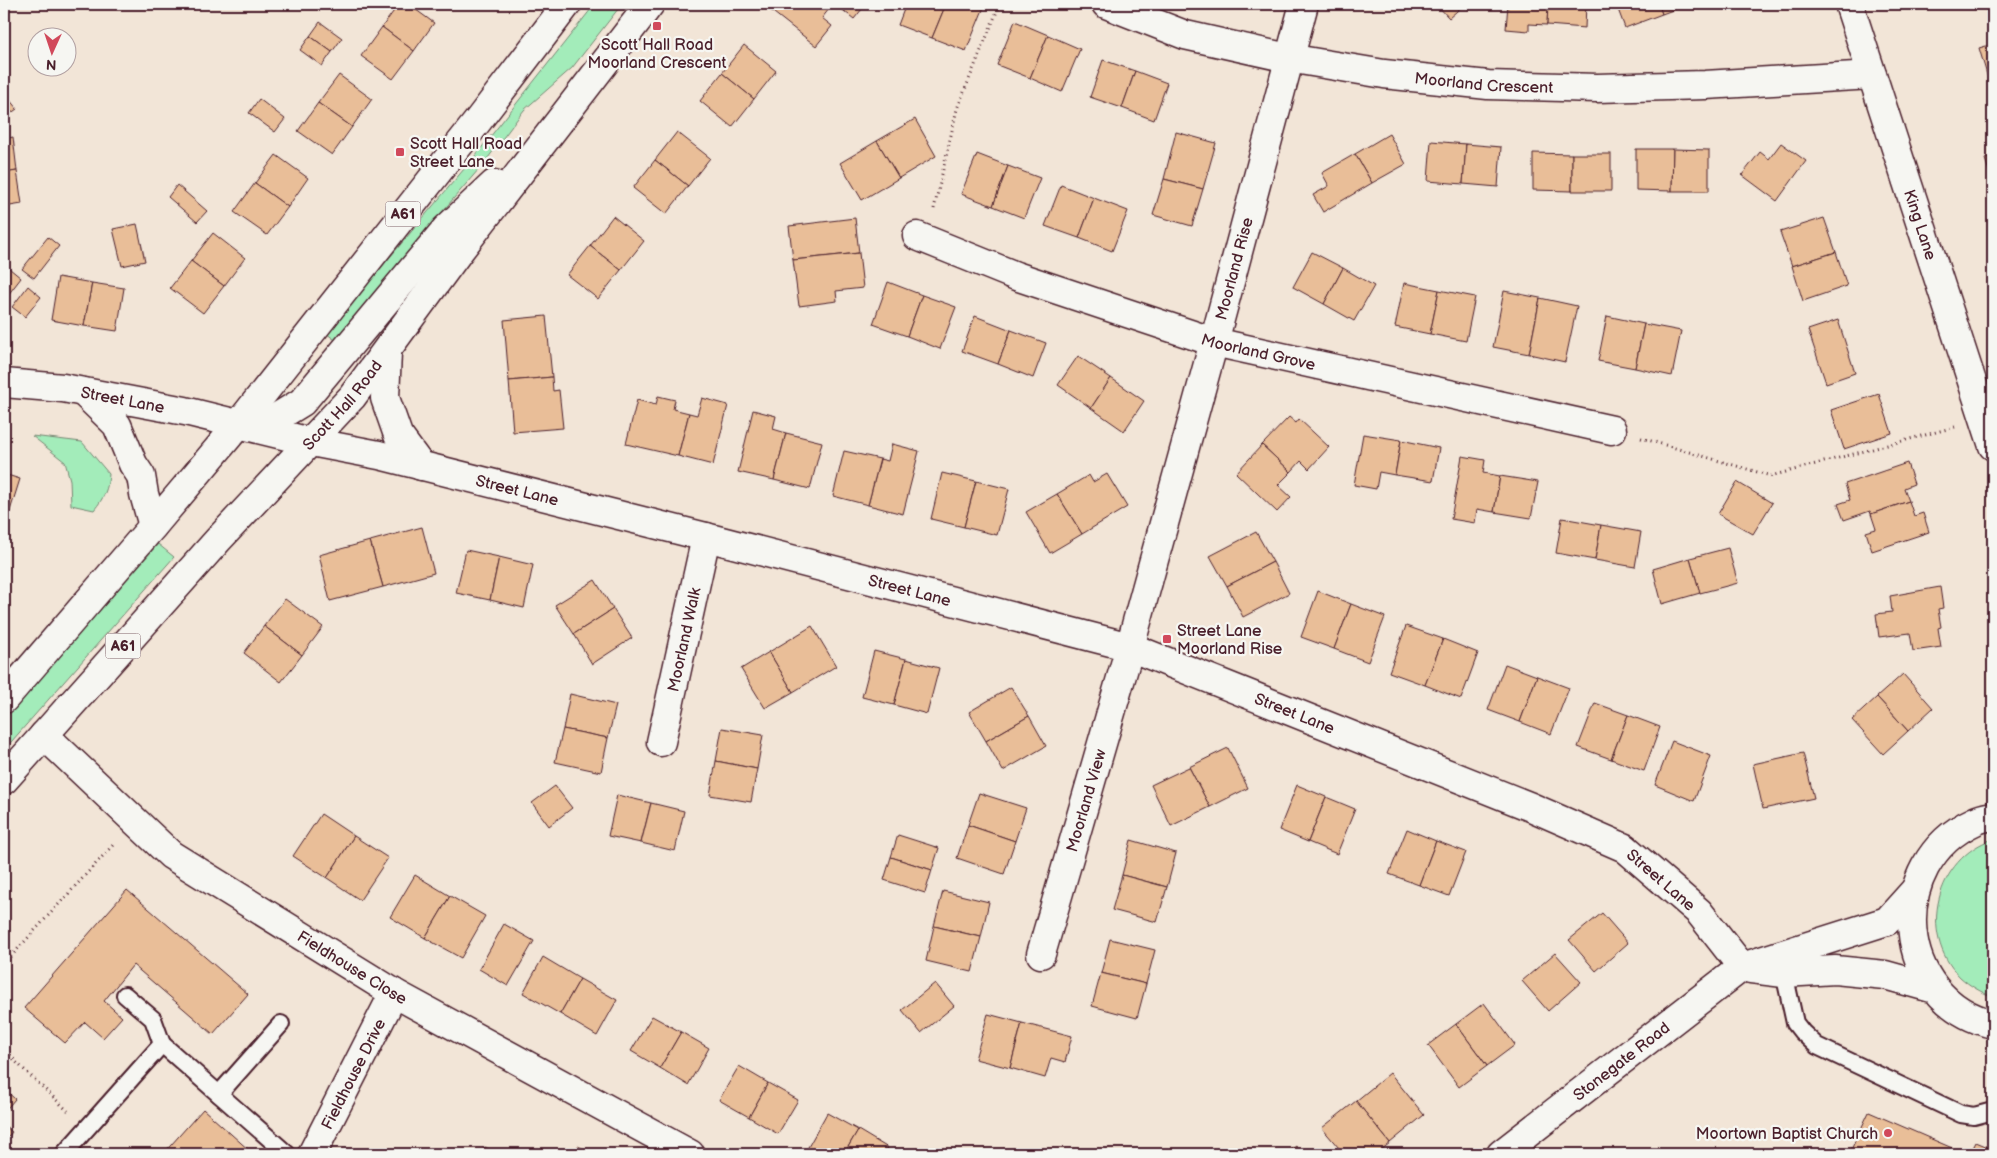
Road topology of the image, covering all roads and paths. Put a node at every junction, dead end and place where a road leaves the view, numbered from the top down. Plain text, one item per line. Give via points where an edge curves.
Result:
1 (568, 4) edge
2 (650, 4) edge
3 (1000, 4) edge
4 (1106, 4) edge
5 (1304, 4) edge
6 (1848, 4) edge
7 (1288, 58) junction
8 (1872, 75) junction
9 (561, 121) junction
10 (922, 237) joint
11 (1214, 342) junction
12 (387, 352) junction
13 (4, 383) edge
14 (83, 392) junction
15 (1985, 420) junction
16 (238, 424) junction
17 (1612, 430) joint
18 (311, 442) junction
19 (1993, 446) edge
20 (421, 466) junction
21 (153, 526) junction
22 (706, 537) junction
23 (1130, 647) junction
24 (4, 699) edge
25 (44, 735) junction
26 (661, 742) dead end
27 (4, 780) edge
28 (1993, 816) edge
29 (135, 821) junction
30 (1914, 891) junction
31 (1041, 954) dead end
32 (4, 964) edge
33 (1742, 967) junction
34 (1784, 973) junction
35 (1935, 989) junction
36 (394, 993) junction
37 (125, 995) dead end
38 (281, 1024) dead end
39 (1993, 1024) edge
40 (162, 1044) junction
41 (4, 1047) edge
42 (219, 1094) junction
43 (1993, 1111) edge
44 (87, 1128) junction
45 (64, 1154) edge
46 (287, 1154) edge
47 (312, 1154) edge
48 (690, 1154) edge
49 (1501, 1154) edge

1 - 16 main road, A61
2 - 9 main road, Scott Hall Road / A61
3 - 10 path via 957,109
4 - 7 main road, Moorland Crescent via 1185,35
5 - 7 main road, Moorland Rise
6 - 8 main road, King Lane
7 - 8 main road, Moorland Crescent via 1384,74 1488,84 1597,88
7 - 11 main road, Moorland Rise
8 - 15 main road, King Lane
9 - 12 main road, Scott Hall Road / A61 via 460,250
9 - 16 main road via 446,230 302,402 276,418
10 - 11 main road, Moorland Grove via 1016,276
11 - 17 main road, Moorland Grove
11 - 23 main road, Moorland Rise
12 - 18 main road, Scott Hall Road / A61
12 - 20 main road via 385,398 398,435
13 - 14 main road, Street Lane
14 - 16 main road, Street Lane
14 - 21 main road via 117,425 141,476
15 - 17 path via 1771,476
15 - 19 main road, King Lane
16 - 18 main road, Street Lane
16 - 21 main road, A61
18 - 20 main road, Street Lane
18 - 25 main road, Scott Hall Road / A61 via 207,552
20 - 22 main road, Street Lane
21 - 24 main road, A61
22 - 23 main road, Street Lane
22 - 26 main road, Moorland Walk
23 - 31 main road, Moorland View
23 - 33 main road, Street Lane via 1531,807 1625,848 1699,912
25 - 27 main road, Scott Hall Road / A61
25 - 29 main road, Fieldhouse Close
28 - 30 main road via 1975,820 1948,838 1927,862
29 - 32 path
29 - 36 main road, Fieldhouse Close via 171,856
30 - 33 main road, Stonegate Road via 1887,920
30 - 35 main road via 1911,925 1918,959
33 - 34 main road
33 - 49 main road, Stonegate Road
34 - 35 main road via 1835,970 1885,975
34 - 43 lane via 1795,1023 1817,1046 1961,1114 1974,1116
35 - 39 main road via 1956,1008 1981,1022
36 - 47 main road, Fieldhouse Drive
36 - 48 main road, Fieldhouse Close
37 - 40 lane via 153,1020
38 - 42 lane
40 - 42 lane
40 - 44 lane
41 - 44 path
42 - 46 lane
44 - 45 lane

